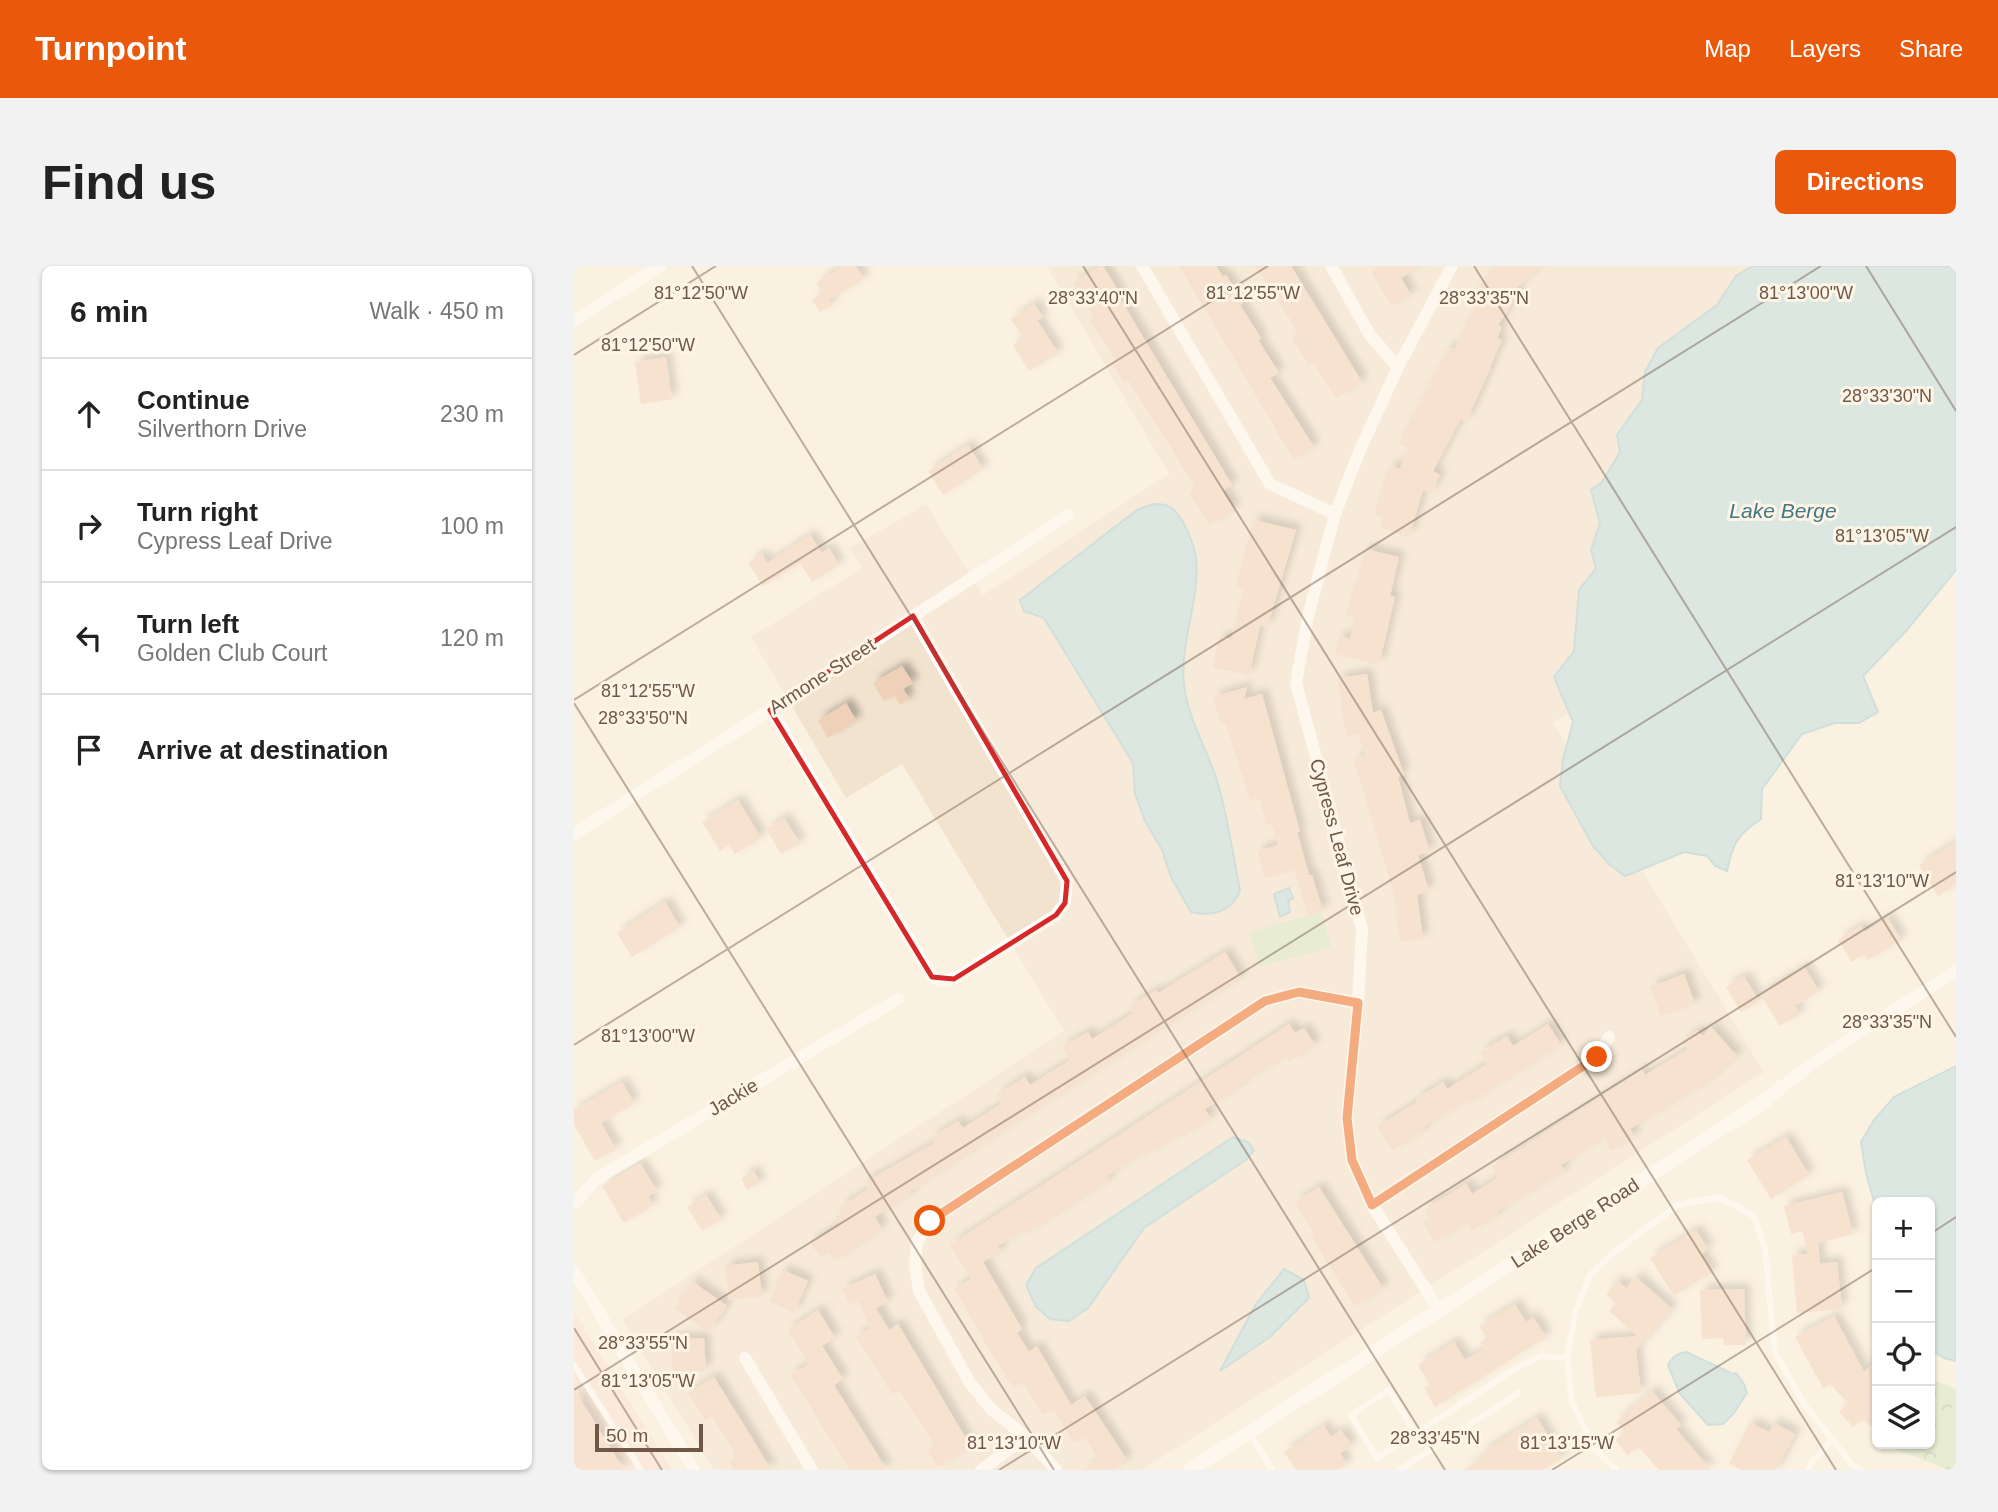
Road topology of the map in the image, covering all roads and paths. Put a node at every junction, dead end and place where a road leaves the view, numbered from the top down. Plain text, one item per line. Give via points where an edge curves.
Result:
1 (660, 266) edge
2 (1142, 266) edge
3 (1331, 266) edge
4 (1452, 266) edge
5 (574, 321) edge
6 (1398, 367) junction
7 (1335, 513) junction
8 (1068, 515) dead end
9 (913, 616) junction
10 (770, 710) junction
11 (574, 834) edge
12 (1956, 971) edge
13 (898, 999) dead end
14 (1358, 1003) junction
15 (1609, 1037) dead end
16 (1783, 1086) joint
17 (574, 1203) edge
18 (1372, 1205) junction
19 (574, 1271) edge
20 (1439, 1310) junction
21 (745, 1358) dead end
22 (1567, 1358) junction
23 (574, 1365) edge
24 (1518, 1393) dead end
25 (1250, 1432) junction
26 (1415, 1434) junction
27 (1026, 1437) junction
28 (1833, 1439) junction
29 (640, 1470) edge
30 (694, 1470) edge
31 (813, 1470) edge
32 (981, 1470) edge
33 (1056, 1470) edge
34 (1190, 1470) edge
35 (1272, 1470) edge
36 (1400, 1470) edge
37 (1616, 1470) edge
38 (1808, 1470) edge
39 (1860, 1470) edge

1 - 5 street
2 - 7 street via 1270,484
3 - 6 street via 1370,335
4 - 6 street, Cypress Leaf Drive
6 - 7 street, Cypress Leaf Drive
7 - 14 street, Cypress Leaf Drive via 1296,683 1362,929
8 - 9 street, Armone Street
9 - 10 street, Armone Street
9 - 10 street via 1067,881 1065,903 1056,915 954,979 932,977
10 - 11 street, Armone Street
12 - 16 street, Lake Berge Road
13 - 17 street, Jackie via 598,1178
14 - 18 street, Cypress Leaf Drive via 1347,1118 1352,1160
14 - 27 street via 1299,992 1265,1001 930,1221 917,1242 919,1292 970,1382 990,1409
15 - 18 street via 1597,1057
16 - 20 street, Lake Berge Road
18 - 20 street, Cypress Leaf Drive
19 - 30 street
20 - 25 street, Lake Berge Road
21 - 31 street
22 - 26 lane via 1541,1356 1513,1370
22 - 28 lane via 1575,1314 1590,1275 1678,1205 1719,1197 1754,1216 1765,1250 1775,1352 1804,1404
22 - 37 lane via 1572,1402 1595,1449
23 - 29 lane
24 - 36 lane
25 - 34 street, Lake Berge Road
25 - 35 lane
26 - 26 lane via 1377,1458 1351,1415 1390,1390
27 - 32 street
27 - 33 street
28 - 38 lane
28 - 39 lane

